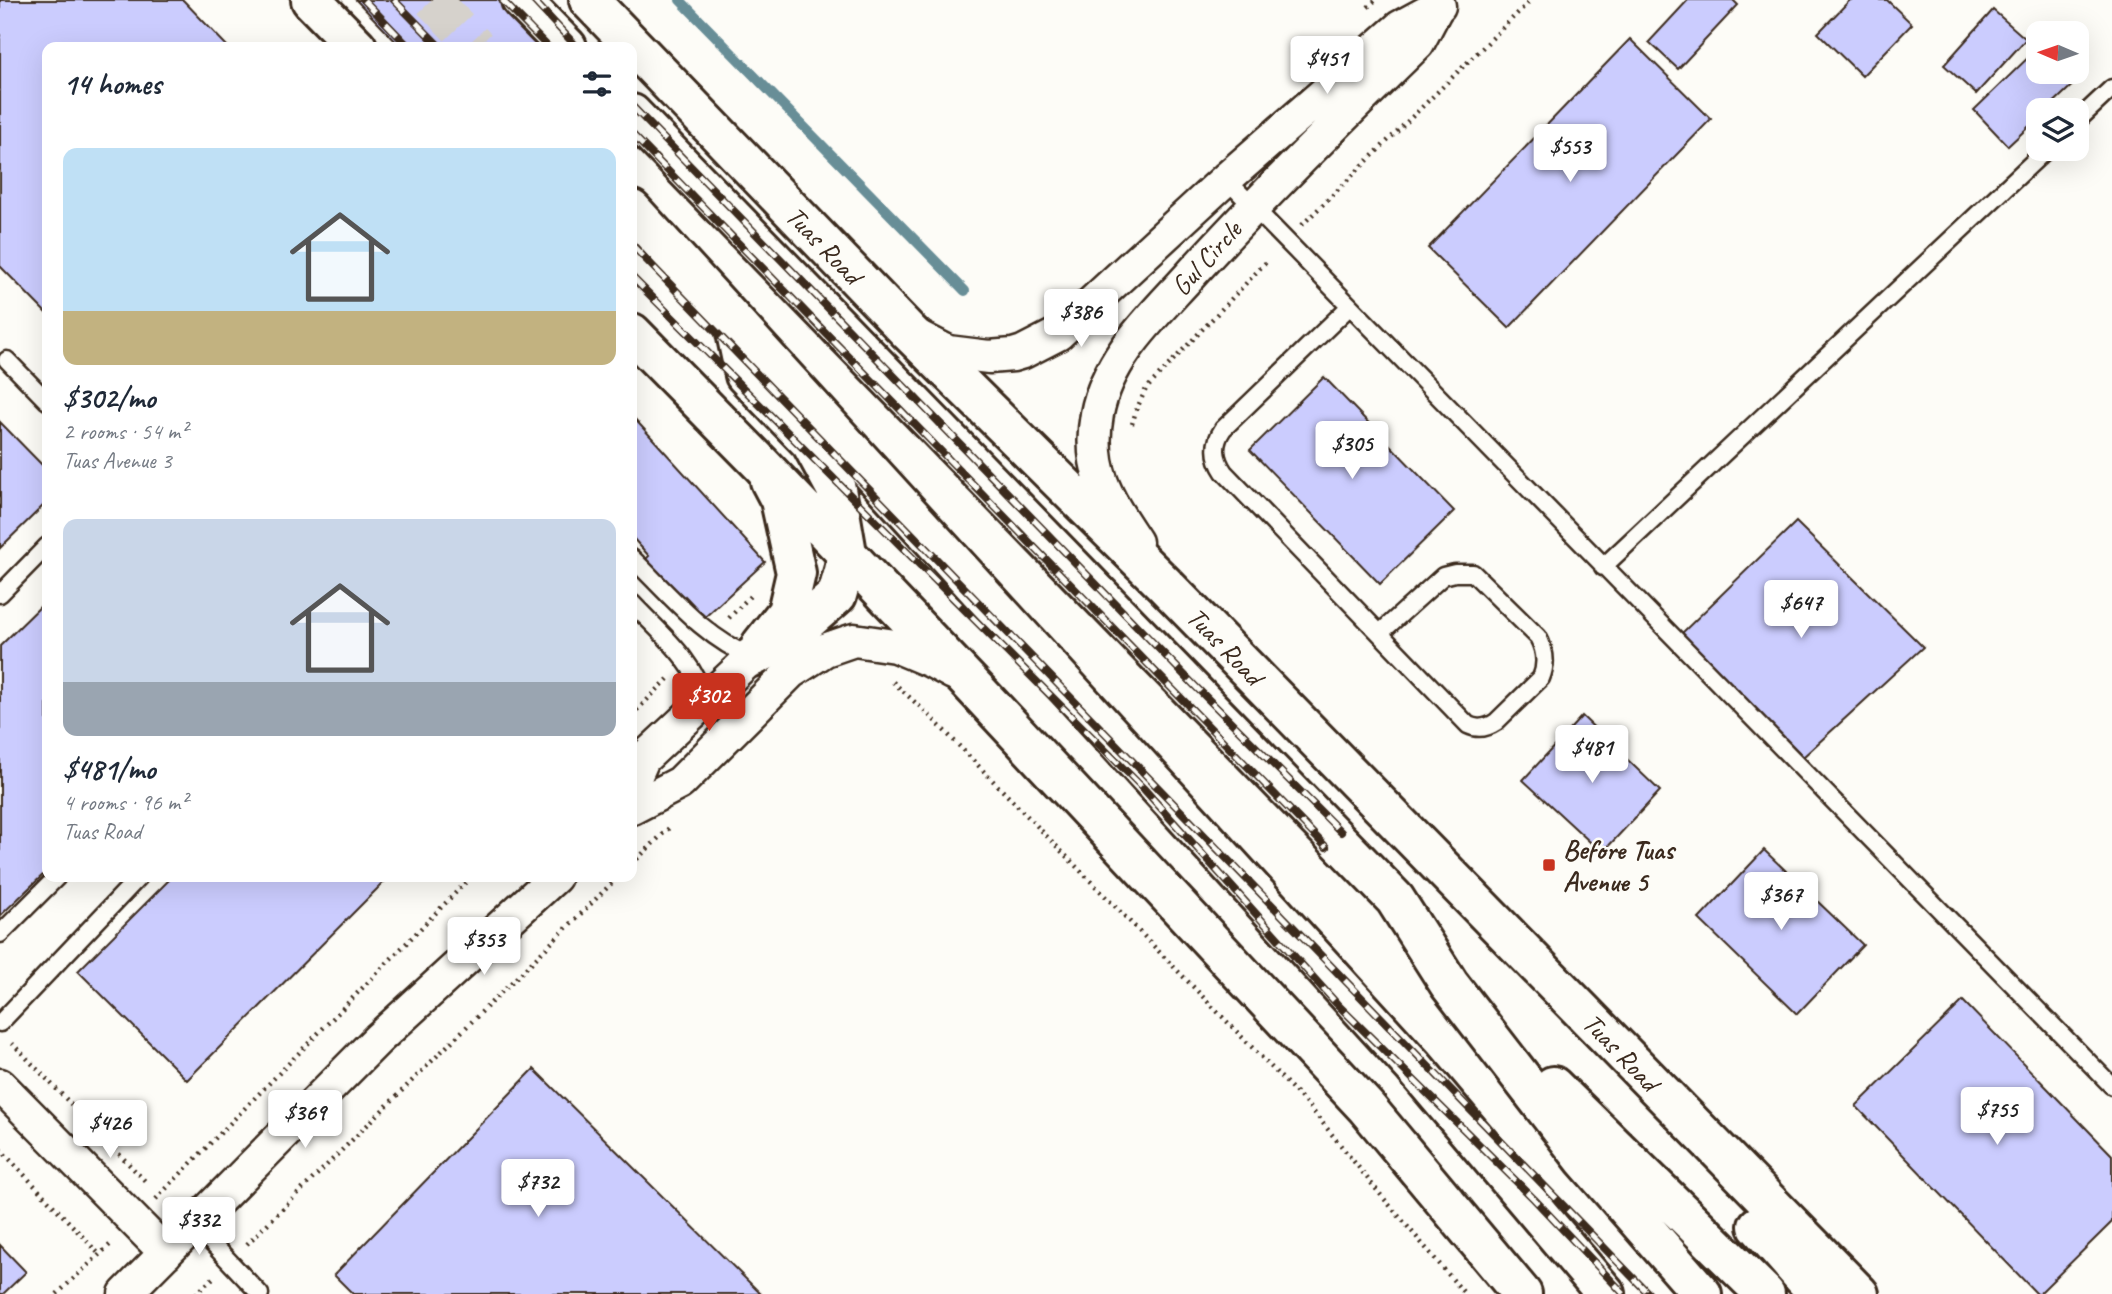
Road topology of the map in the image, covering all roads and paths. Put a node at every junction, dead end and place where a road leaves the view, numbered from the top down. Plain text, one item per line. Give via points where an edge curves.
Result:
1 (311, 0) edge
2 (521, 0) edge
3 (589, 0) edge
4 (1531, 0) edge
5 (1441, 4) edge
6 (352, 42) edge
7 (562, 42) edge
8 (629, 42) edge
9 (637, 50) edge
10 (2112, 88) edge
11 (2089, 110) edge
12 (637, 119) edge
13 (2034, 161) edge
14 (1226, 179) junction
15 (1252, 208) junction
16 (637, 215) edge
17 (1286, 242) junction
18 (1350, 306) junction
19 (733, 321) junction
20 (909, 332) junction
21 (637, 338) edge
22 (6, 360) dead end
23 (42, 396) edge
24 (1132, 424) dead end
25 (761, 464) junction
26 (42, 551) edge
27 (846, 553) junction
28 (637, 563) edge
29 (1603, 567) junction
30 (1164, 584) junction
31 (0, 594) edge
32 (637, 608) edge
33 (1380, 633) junction
34 (752, 657) junction
35 (892, 681) dead end
36 (970, 682) junction
37 (705, 701) junction
38 (637, 773) edge
39 (637, 805) edge
40 (52, 882) edge
41 (134, 882) edge
42 (466, 882) edge
43 (550, 882) edge
44 (613, 882) edge
45 (1, 931) edge
46 (1449, 984) junction
47 (0, 1023) edge
48 (1601, 1031) junction
49 (9, 1039) dead end
50 (0, 1085) edge
51 (2112, 1086) edge
52 (0, 1149) edge
53 (160, 1196) junction
54 (134, 1222) junction
55 (194, 1224) junction
56 (166, 1253) junction
57 (100, 1254) junction
58 (230, 1261) junction
59 (57, 1294) edge
60 (125, 1294) edge
61 (196, 1294) edge
62 (260, 1294) edge
63 (1465, 1294) edge
64 (1522, 1294) edge
65 (1605, 1294) edge
66 (1702, 1294) edge
67 (1765, 1294) edge
68 (1818, 1294) edge
69 (1859, 1294) edge

1 - 6 main road
2 - 7 main road
3 - 8 main road, Tuas Road
4 - 17 path
5 - 14 street, Gul Circle via 1400,27
5 - 15 street, Gul Circle via 1418,43
9 - 20 main road, Tuas Road
10 - 11 lane
12 - 46 main road, Tuas Road via 1395,900
13 - 29 lane
14 - 15 lane
14 - 20 street, Gul Circle via 1044,343 1013,355 989,357 948,352
15 - 17 lane
15 - 30 street, Gul Circle via 1130,342 1104,390 1098,413 1096,457 1107,498
16 - 19 main road
17 - 18 lane
17 - 24 path via 1146,389
18 - 29 lane
18 - 33 lane via 1223,429 1216,454 1224,472
19 - 27 main road via 745,375 811,443 836,489
19 - 65 main road via 1414,1067
20 - 30 main road, Tuas Road
21 - 25 main road
22 - 23 lane
25 - 27 main road
25 - 34 main road via 780,500 796,573 787,612
26 - 31 lane
27 - 34 main road via 837,595 783,642
27 - 36 main road
28 - 34 lane via 712,635
29 - 51 lane
30 - 48 main road, Tuas Road
32 - 37 lane via 687,660
33 - 33 lane via 1476,728 1496,722 1544,671 1538,637 1473,573 1443,576
34 - 37 street
35 - 63 path via 941,726 1309,1107
36 - 39 street via 895,646 854,640 825,650 791,672 680,783
36 - 64 main road via 1366,1107
37 - 38 street via 643,759
40 - 45 lane
41 - 47 lane
42 - 53 path
43 - 55 street via 378,1039
44 - 58 path
46 - 66 main road, Tuas Road via 1584,1159
46 - 67 main road, Tuas Road
48 - 68 main road via 1670,1128
48 - 69 main road, Tuas Road
49 - 53 path
50 - 54 street
52 - 57 path
53 - 54 path
54 - 56 street
54 - 57 path
55 - 56 street
55 - 58 lane
56 - 60 street
57 - 59 path
58 - 61 path
58 - 62 lane

